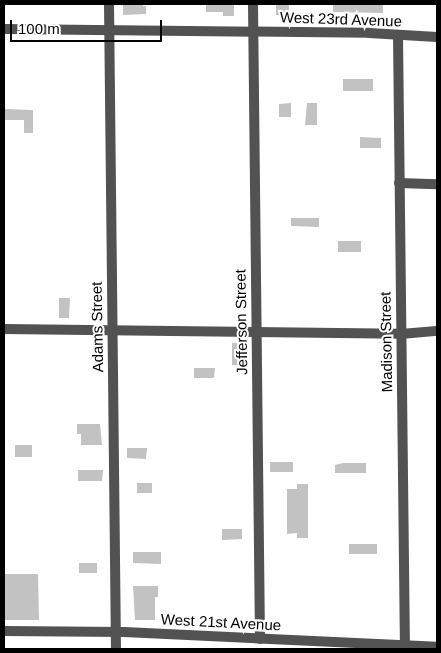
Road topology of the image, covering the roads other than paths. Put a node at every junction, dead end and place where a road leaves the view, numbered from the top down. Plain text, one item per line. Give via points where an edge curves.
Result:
1 (109, 4) edge
2 (253, 4) edge
3 (4, 29) edge
4 (109, 30) junction
5 (254, 32) junction
6 (398, 35) junction
7 (437, 36) edge
8 (399, 183) junction
9 (437, 184) edge
10 (4, 329) edge
11 (112, 330) junction
12 (437, 331) edge
13 (256, 333) junction
14 (402, 334) junction
15 (4, 631) edge
16 (116, 632) junction
17 (260, 640) junction
18 (437, 647) edge
19 (405, 648) edge
20 (116, 649) edge

1 - 4 street, Adams Street
2 - 5 street, Jefferson Street
3 - 4 street, West 23rd Avenue
4 - 5 street, West 23rd Avenue
4 - 11 street, Adams Street
5 - 6 street, West 23rd Avenue
5 - 13 street, Jefferson Street
6 - 7 street, West 23rd Avenue
6 - 8 street, Madison Street
8 - 9 street
8 - 14 street, Madison Street
10 - 11 street
11 - 13 street
11 - 16 street, Adams Street
12 - 14 street
13 - 14 street
13 - 17 street, Jefferson Street
14 - 19 street, Madison Street
15 - 16 street, West 21st Avenue
16 - 17 street, West 21st Avenue
16 - 20 street, Adams Street
17 - 19 street, West 21st Avenue
18 - 19 street, West 21st Avenue

